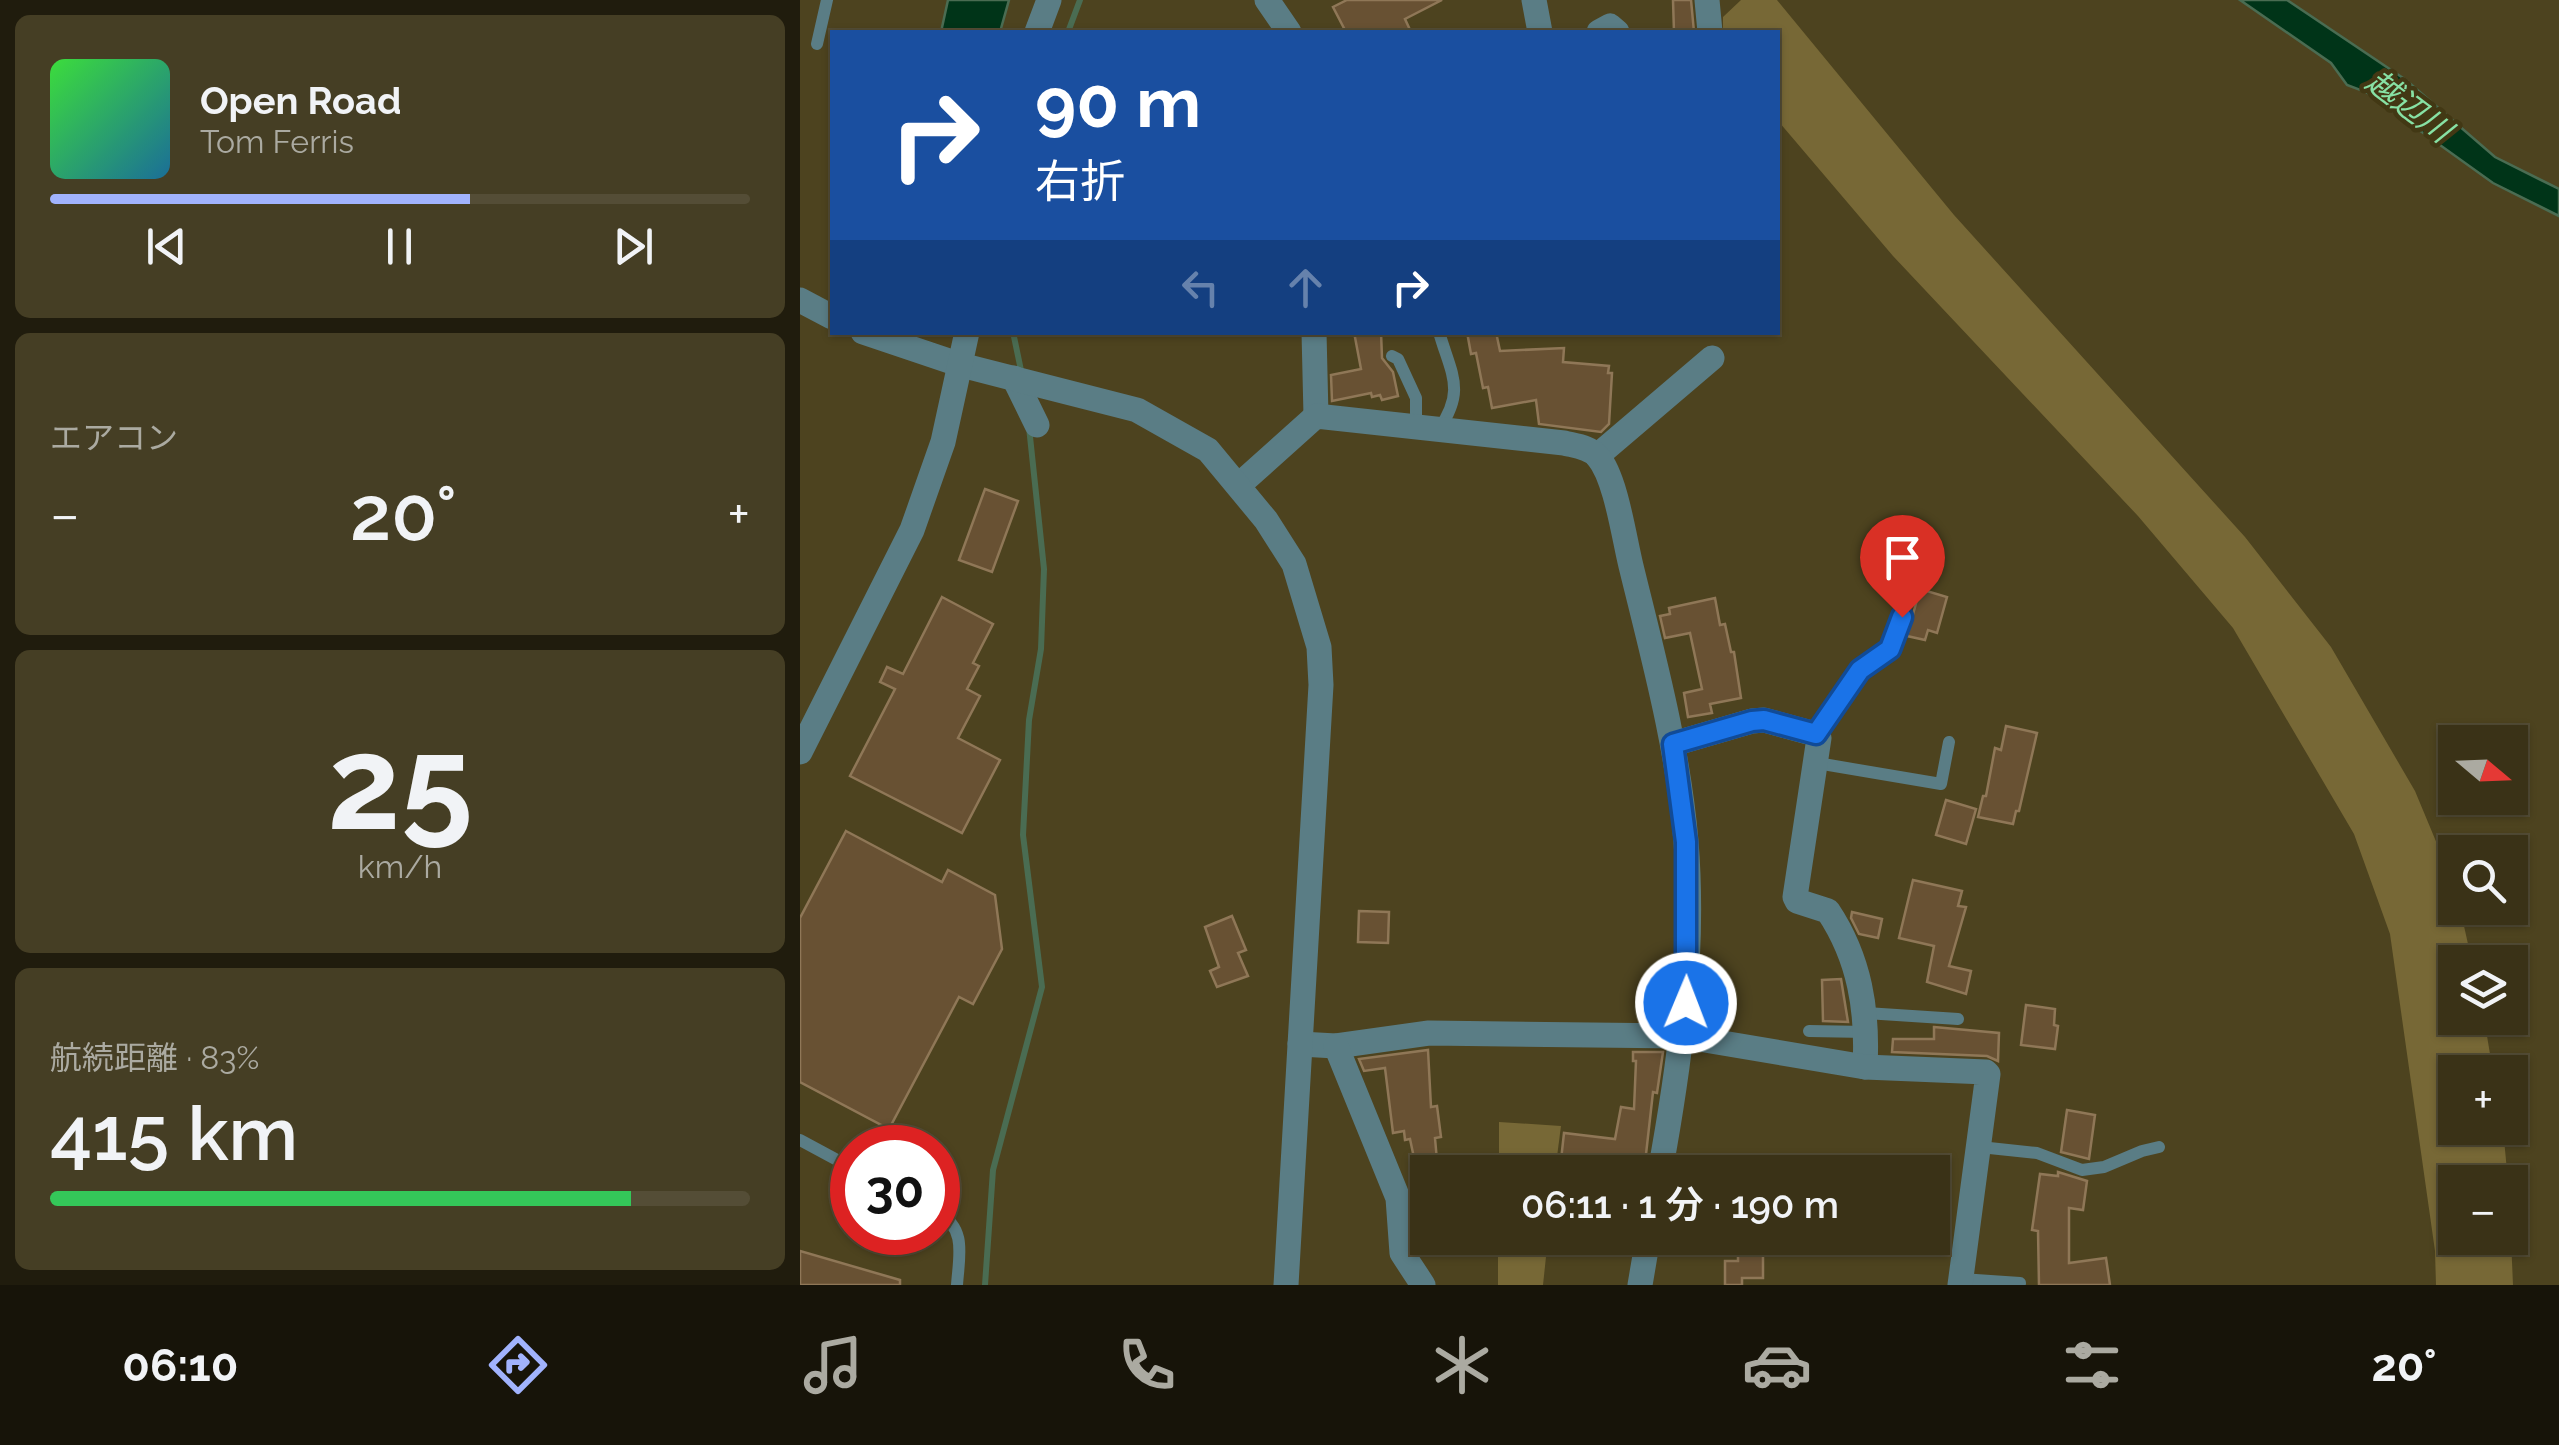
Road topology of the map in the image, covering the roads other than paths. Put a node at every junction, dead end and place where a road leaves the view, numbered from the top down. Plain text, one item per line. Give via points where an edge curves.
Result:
1 (826, 0) edge
2 (1049, 0) edge
3 (1267, 0) edge
4 (1534, 0) edge
5 (1706, 0) edge
6 (1037, 30) edge
7 (1288, 30) edge
8 (1540, 30) edge
9 (1710, 30) edge
10 (817, 44) dead end
11 (800, 300) edge
12 (830, 316) edge
13 (872, 335) edge
14 (966, 335) edge
15 (1314, 335) edge
16 (1441, 335) edge
17 (1392, 356) dead end
18 (1712, 358) dead end
19 (961, 365) junction
20 (1014, 378) junction
21 (1316, 416) junction
22 (1037, 424) dead end
23 (1428, 427) junction
24 (1598, 456) junction
25 (1239, 485) junction
26 (1902, 617) dead end
27 (1816, 734) junction
28 (1950, 742) dead end
29 (1673, 744) junction
30 (800, 752) edge
31 (1817, 763) junction
32 (1958, 1019) dead end
33 (1866, 1023) junction
34 (1809, 1031) dead end
35 (1682, 1036) junction
36 (1300, 1044) junction
37 (1336, 1046) junction
38 (1865, 1067) junction
39 (800, 1140) edge
40 (1980, 1147) junction
41 (2159, 1148) dead end
42 (1663, 1155) edge
43 (830, 1156) edge
44 (959, 1255) edge
45 (1645, 1255) edge
46 (1960, 1282) edge
47 (2020, 1283) edge
48 (957, 1285) edge
49 (1286, 1285) edge
50 (1422, 1285) edge
51 (1640, 1285) edge

1 - 10 lane
2 - 6 street
3 - 7 street
4 - 8 street
5 - 9 street
11 - 12 street
13 - 19 street
14 - 19 street
15 - 21 street
16 - 23 lane via 1455,398 1452,410
17 - 23 lane
18 - 24 street
19 - 20 street
19 - 30 street via 912,530
20 - 22 street
20 - 25 street via 1138,410 1208,450
21 - 23 street
21 - 25 street
23 - 24 street via 1564,443
24 - 29 street
25 - 36 street via 1294,564 1319,647
26 - 27 lane via 1890,649 1860,670
27 - 29 street via 1764,720
27 - 31 street
28 - 31 lane via 1941,784
29 - 35 street via 1686,842
31 - 33 street via 1795,897 1834,920 1853,960
32 - 33 lane
33 - 34 lane
33 - 38 street
35 - 37 street via 1428,1033
35 - 38 street
35 - 42 street
36 - 37 street
36 - 49 street
37 - 50 street via 1398,1198 1402,1253
38 - 40 street via 1986,1072
39 - 43 lane
40 - 41 lane via 2037,1153 2082,1170
40 - 46 street
44 - 48 lane
45 - 51 street
46 - 47 lane

